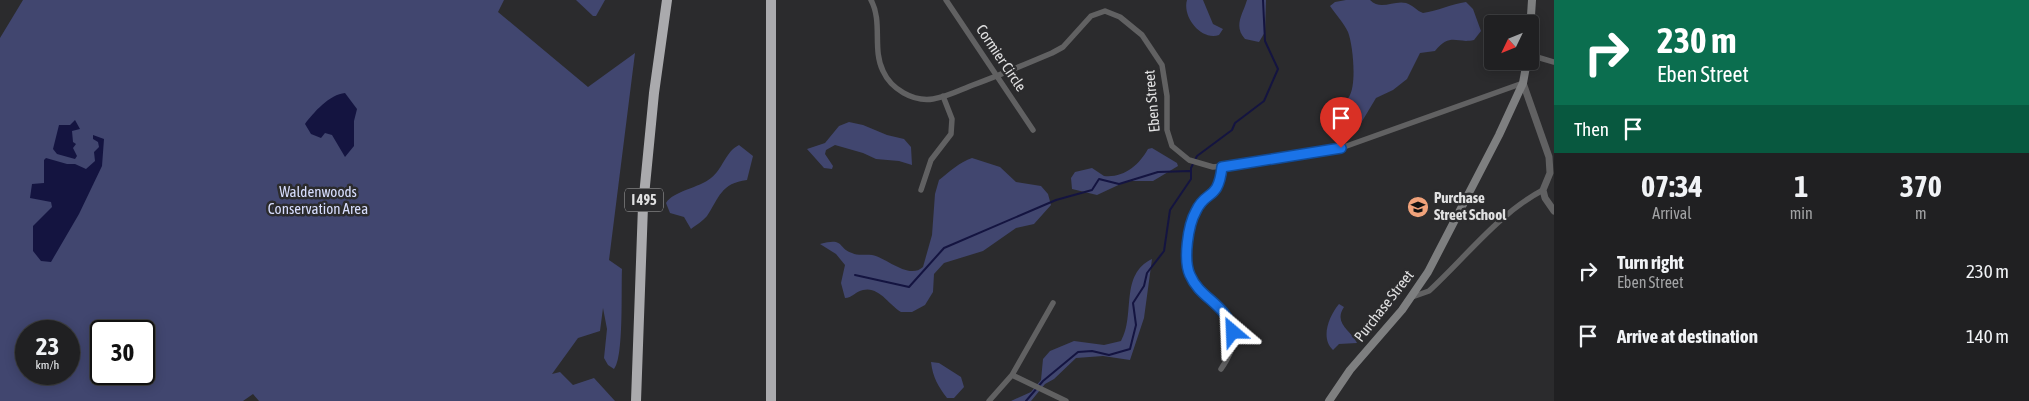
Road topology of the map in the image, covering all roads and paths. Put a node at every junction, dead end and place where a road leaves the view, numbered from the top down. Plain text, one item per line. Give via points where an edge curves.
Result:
1 (667, 0) edge
2 (772, 0) edge
3 (871, 0) edge
4 (946, 0) edge
5 (1532, 0) edge
6 (1531, 15) edge
7 (1539, 58) edge
8 (1554, 62) edge
9 (1525, 70) edge
10 (998, 75) junction
11 (1523, 82) junction
12 (943, 96) junction
13 (1033, 130) dead end
14 (1222, 167) junction
15 (921, 190) dead end
16 (1543, 190) junction
17 (1554, 211) edge
18 (1412, 297) junction
19 (1053, 303) dead end
20 (1221, 369) dead end
21 (1012, 375) junction
22 (636, 401) edge
23 (770, 401) edge
24 (989, 401) edge
25 (1066, 401) edge
26 (1329, 401) edge

1 - 22 highway, I 495 via 643,206
2 - 23 highway
3 - 12 street, Eben Street via 876,12 878,59 886,77 898,90 914,98 926,100
4 - 10 street, Cormier Circle
5 - 6 main road
7 - 8 street
9 - 11 main road, Purchase Street
10 - 12 street, Eben Street
10 - 13 street, Cormier Circle
10 - 14 street, Eben Street via 1058,51 1091,16 1105,12 1116,14 1142,35 1158,57 1166,81 1168,140 1190,160
11 - 14 street, Eben Street via 1341,148
11 - 16 street via 1549,157 1550,173
11 - 18 main road, Purchase Street via 1473,186
12 - 15 street via 952,119 951,134 931,160
14 - 20 street via 1218,188 1196,210 1186,261 1192,280 1221,308 1230,322 1234,340
16 - 17 street
16 - 18 street via 1512,211 1429,290
18 - 26 main road, Purchase Street via 1350,370
19 - 21 street
21 - 24 street
21 - 25 street

